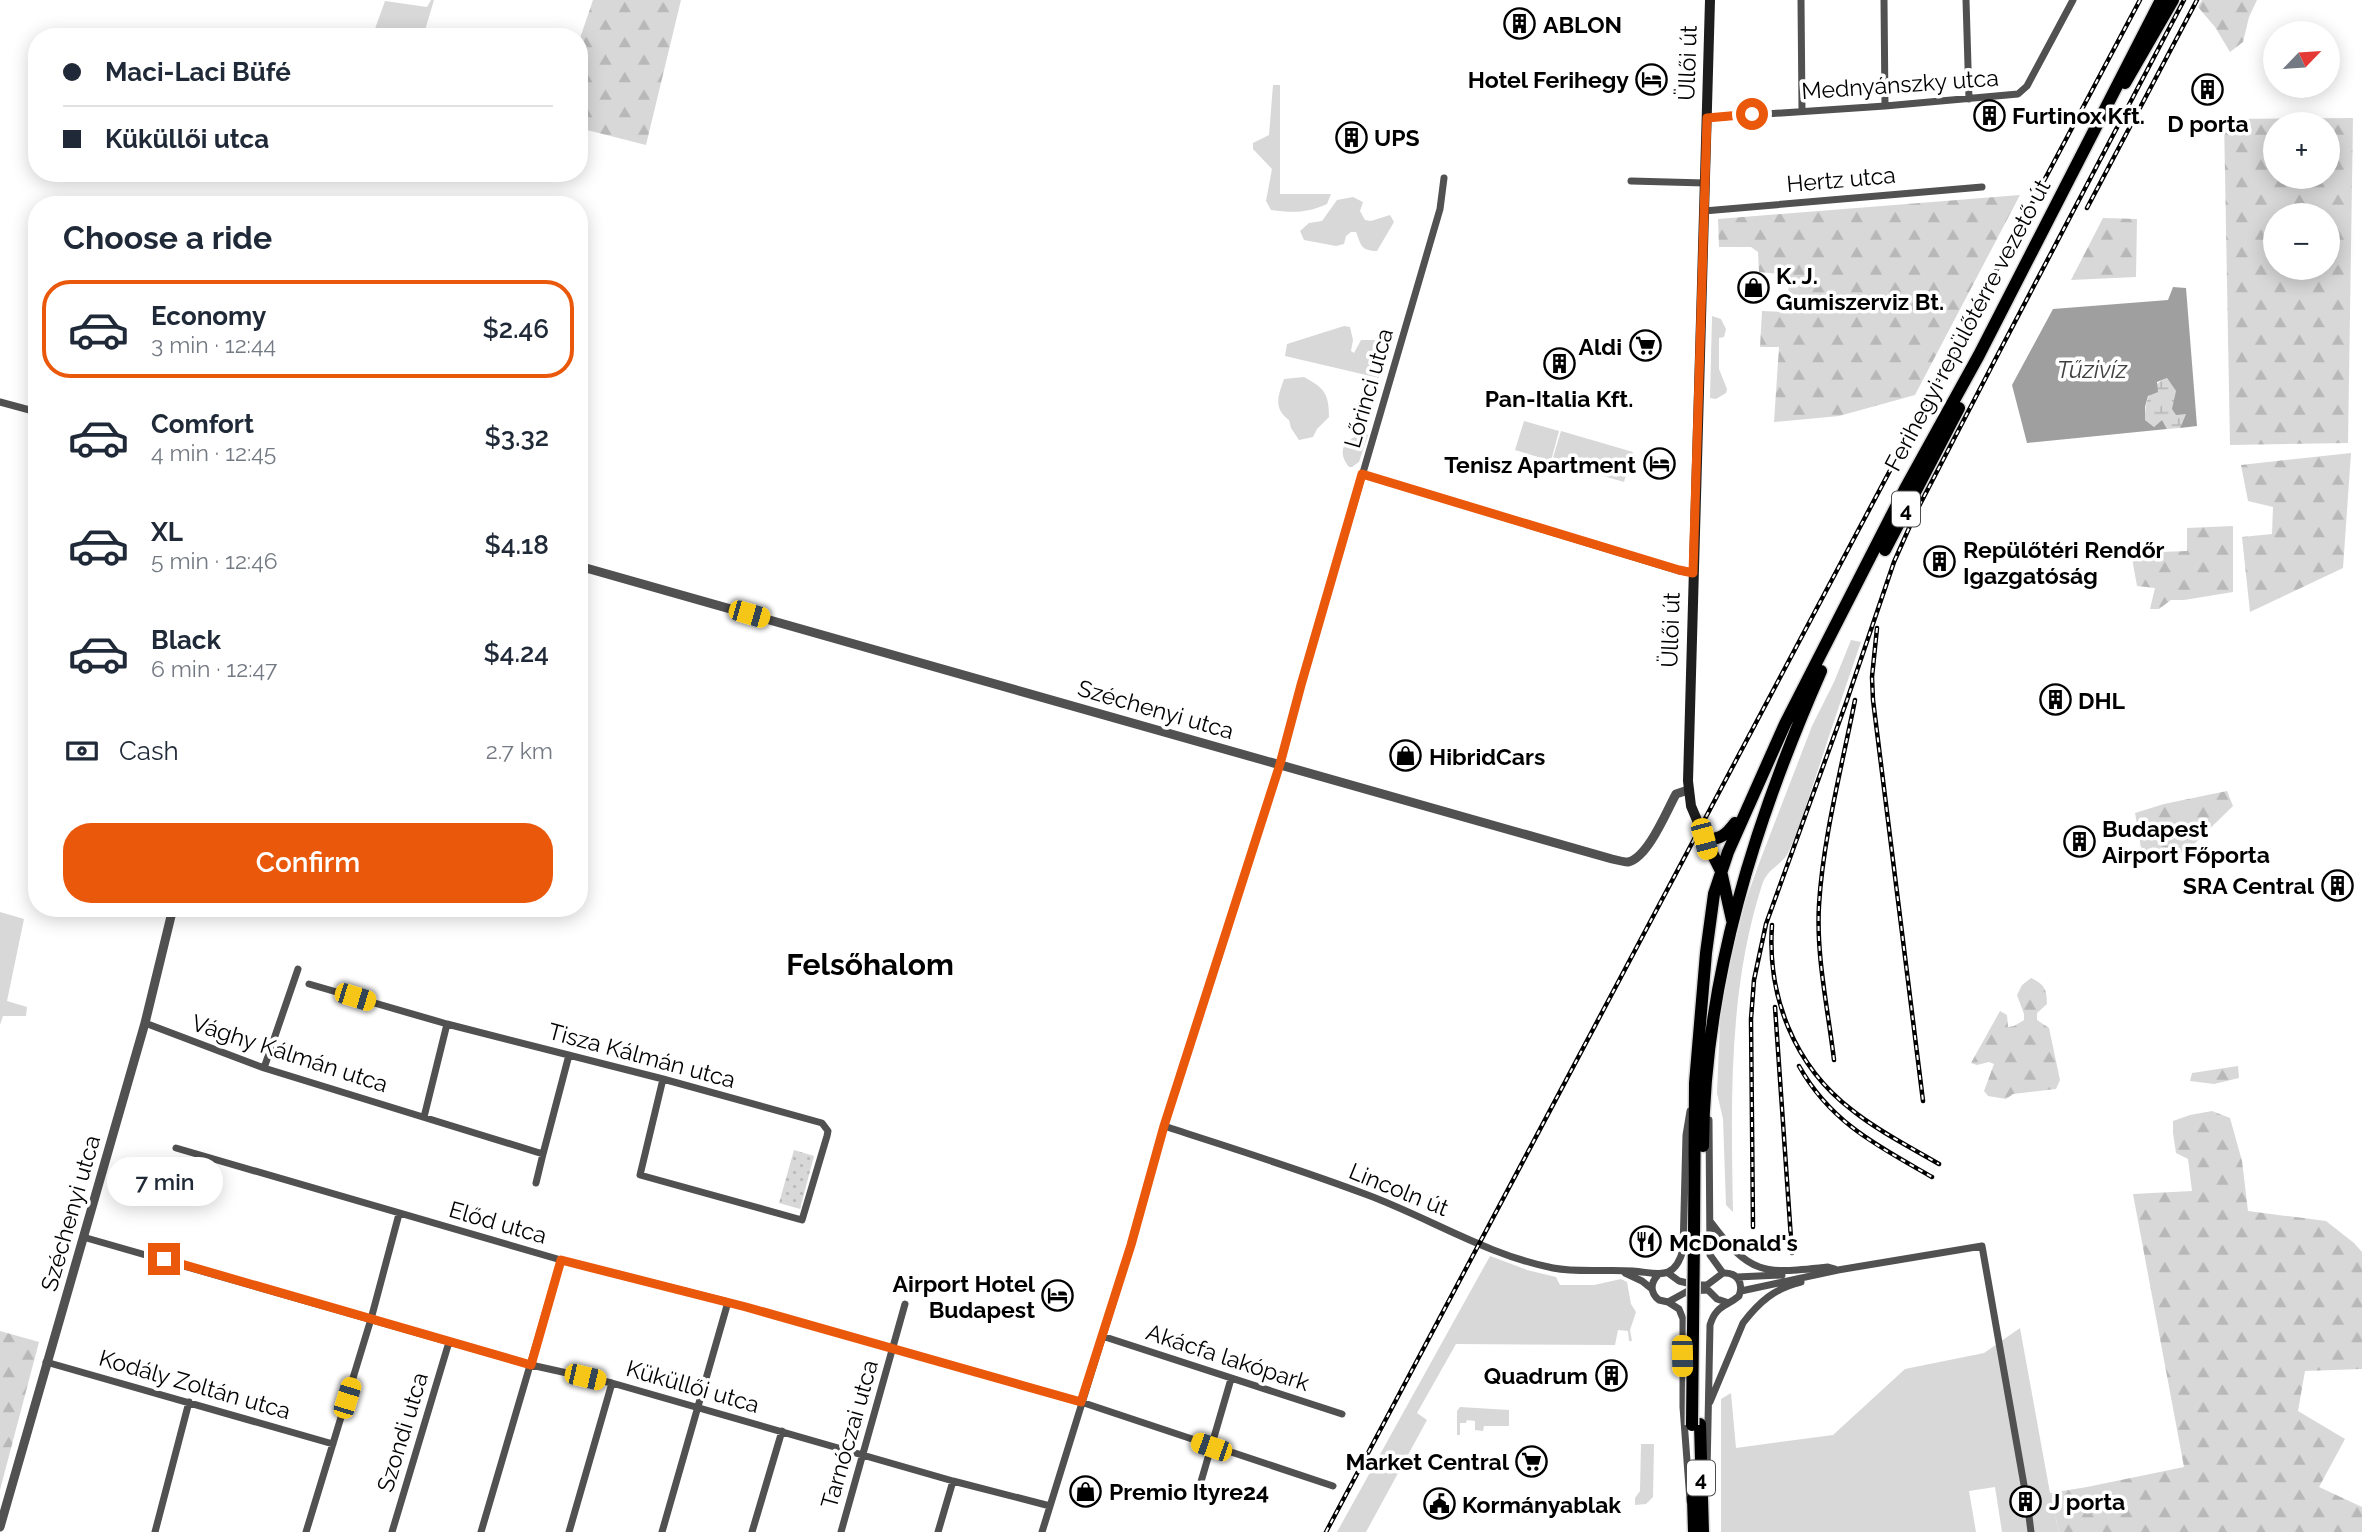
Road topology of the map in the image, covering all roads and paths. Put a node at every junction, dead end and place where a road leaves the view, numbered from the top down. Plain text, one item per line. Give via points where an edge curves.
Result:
1 (1710, 0) edge
2 (1801, 0) edge
3 (1884, 0) edge
4 (1966, 0) edge
5 (2073, 0) edge
6 (2161, 0) edge
7 (2173, 0) edge
8 (1969, 99) junction
9 (1885, 106) junction
10 (1802, 110) junction
11 (1707, 118) junction
12 (1444, 178) dead end
13 (1631, 181) dead end
14 (1705, 183) junction
15 (1982, 187) dead end
16 (1704, 211) junction
17 (0, 402) edge
18 (28, 410) edge
19 (1362, 474) junction
20 (588, 569) edge
21 (1693, 573) junction
22 (1280, 764) junction
23 (1688, 790) junction
24 (1749, 802) junction
25 (1704, 839) junction
26 (1721, 871) junction
27 (1714, 894) junction
28 (171, 917) edge
29 (1733, 923) junction
30 (298, 970) dead end
31 (309, 984) dead end
32 (145, 1023) junction
33 (447, 1024) junction
34 (569, 1055) junction
35 (264, 1068) junction
36 (663, 1079) junction
37 (1701, 1083) junction
38 (424, 1117) junction
39 (1164, 1126) junction
40 (176, 1148) dead end
41 (543, 1154) junction
42 (536, 1183) dead end
43 (399, 1214) junction
44 (1710, 1221) junction
45 (83, 1237) junction
46 (561, 1260) junction
47 (1838, 1270) junction
48 (1622, 1271) junction
49 (1668, 1273) junction
50 (1723, 1273) junction
51 (1658, 1275) junction
52 (1737, 1277) junction
53 (1679, 1281) junction
54 (1713, 1282) junction
55 (1652, 1289) junction
56 (1741, 1291) junction
57 (1678, 1296) junction
58 (1714, 1296) junction
59 (728, 1302) junction
60 (1668, 1302) junction
61 (1726, 1302) junction
62 (905, 1304) dead end
63 (371, 1319) junction
64 (1102, 1336) junction
65 (449, 1342) junction
66 (895, 1348) junction
67 (46, 1362) junction
68 (531, 1365) junction
69 (1231, 1379) junction
70 (612, 1383) junction
71 (189, 1402) junction
72 (1081, 1402) junction
73 (1708, 1406) junction
74 (698, 1407) junction
75 (1342, 1414) dead end
76 (1696, 1425) junction
77 (782, 1431) junction
78 (333, 1444) junction
79 (1211, 1447) junction
80 (863, 1454) junction
81 (953, 1481) junction
82 (1200, 1485) dead end
83 (1333, 1486) dead end
84 (2024, 1486) tunnel mouth
85 (1050, 1506) junction
86 (2029, 1516) tunnel mouth
87 (1694, 1526) edge
88 (0, 1527) edge
89 (155, 1532) edge
90 (306, 1532) edge
91 (392, 1532) edge
92 (481, 1532) edge
93 (569, 1532) edge
94 (662, 1532) edge
95 (752, 1532) edge
96 (841, 1532) edge
97 (938, 1532) edge
98 (1042, 1532) edge
99 (1703, 1532) edge
100 (2031, 1532) edge

1 - 11 main road, Üllői út
2 - 10 street
3 - 9 street
4 - 8 street
5 - 8 street, Mednyánszky utca via 2023,92
6 - 24 main road, Ferihegyi repülőtérre vezető út / 4 via 1910,480
7 - 29 main road, Ferihegyi repülőtérre vezető út / 4 via 2126,81 1824,664 1770,799
8 - 9 street, Mednyánszky utca
9 - 10 street, Mednyánszky utca
10 - 11 street, Mednyánszky utca
11 - 14 main road, Üllői út
12 - 19 street, Lőrinci utca via 1440,209
13 - 14 street
14 - 16 main road, Üllői út
15 - 16 street, Hertz utca
16 - 21 main road, Üllői út
17 - 18 street
19 - 21 street
19 - 22 street, Lőrinci utca
20 - 22 street, Széchenyi utca
21 - 23 main road, Üllői út
22 - 23 street, Széchenyi utca via 1628,862 1647,846 1676,794
22 - 39 street, Lőrinci utca
23 - 25 main road, Üllői út
24 - 25 main road via 1725,836
24 - 26 main road, Ferihegyi repülőtérre vezető út / 4
25 - 26 main road
25 - 27 main road
26 - 27 main road, Ferihegyi repülőtérre vezető út / 4
26 - 29 main road
27 - 37 main road, Ferihegyi repülőtérre vezető út / 4 via 1706,953
28 - 32 street, Széchenyi utca
29 - 37 main road, Ferihegyi repülőtérre vezető út / 4
30 - 35 street
31 - 33 street, Tisza Kálmán utca
32 - 35 street, Vághy Kálmán utca
32 - 45 street, Széchenyi utca
33 - 34 street, Tisza Kálmán utca
33 - 38 street
34 - 36 street, Tisza Kálmán utca
34 - 41 street
35 - 38 street, Vághy Kálmán utca
36 - 36 street, Tisza Kálmán utca via 826,1126 802,1220 640,1175
37 - 44 street via 1710,1132
37 - 49 street via 1686,1135 1683,1250
37 - 76 main road, Ferihegyi repülőtérre vezető út / 4
38 - 41 street, Vághy Kálmán utca
39 - 48 street, Lincoln út via 1367,1194 1535,1264 1574,1271
39 - 64 street, Lőrinci utca
40 - 43 street, Előd utca
41 - 42 street
43 - 46 street, Előd utca
43 - 63 street
44 - 47 street via 1739,1256 1765,1270
44 - 50 street via 1710,1255
45 - 63 street, Küküllői utca
45 - 67 street, Széchenyi utca
46 - 59 street, Előd utca
46 - 68 street
47 - 52 street
47 - 56 street
47 - 73 street via 1784,1286 1763,1300 1743,1323
47 - 84 street via 1982,1246
48 - 51 street, Lincoln út
48 - 55 street
49 - 51 street
49 - 53 street
50 - 52 street
50 - 54 street
51 - 55 street
52 - 56 street
53 - 54 street
53 - 57 street
54 - 58 street
55 - 60 street via 1659,1300
56 - 61 street
57 - 58 street via 1696,1290 1708,1290
57 - 60 street
58 - 61 street
59 - 66 street, Előd utca
59 - 74 street
60 - 87 street via 1679,1309 1683,1319 1687,1483
61 - 73 street via 1710,1325
62 - 66 street, Tarnóczai utca
63 - 65 street, Küküllői utca
63 - 78 street
64 - 69 street, Akácfa lakópark
64 - 72 street, Lőrinci utca
65 - 68 street, Küküllői utca
65 - 91 street, Szondi utca
66 - 72 street, Előd utca
66 - 80 street, Tarnóczai utca
67 - 71 street, Kodály Zoltán utca
67 - 88 street, Széchenyi utca
68 - 70 street, Küküllői utca
68 - 92 street
69 - 75 street, Akácfa lakópark
69 - 79 street
70 - 74 street, Küküllői utca
70 - 93 street
71 - 78 street, Kodály Zoltán utca
71 - 89 street
72 - 79 street, Előd utca
72 - 85 street, Lőrinci utca
73 - 99 street
74 - 77 street, Küküllői utca
74 - 94 street
76 - 87 main road, 4
76 - 99 main road, 4
77 - 80 street, Küküllői utca
77 - 95 street
78 - 90 street
79 - 82 street
79 - 83 street, Előd utca
80 - 81 street, Küküllői utca
80 - 96 street, Tarnóczai utca
81 - 85 street, Küküllői utca
81 - 97 street
85 - 98 street, Lőrinci utca
86 - 100 street

